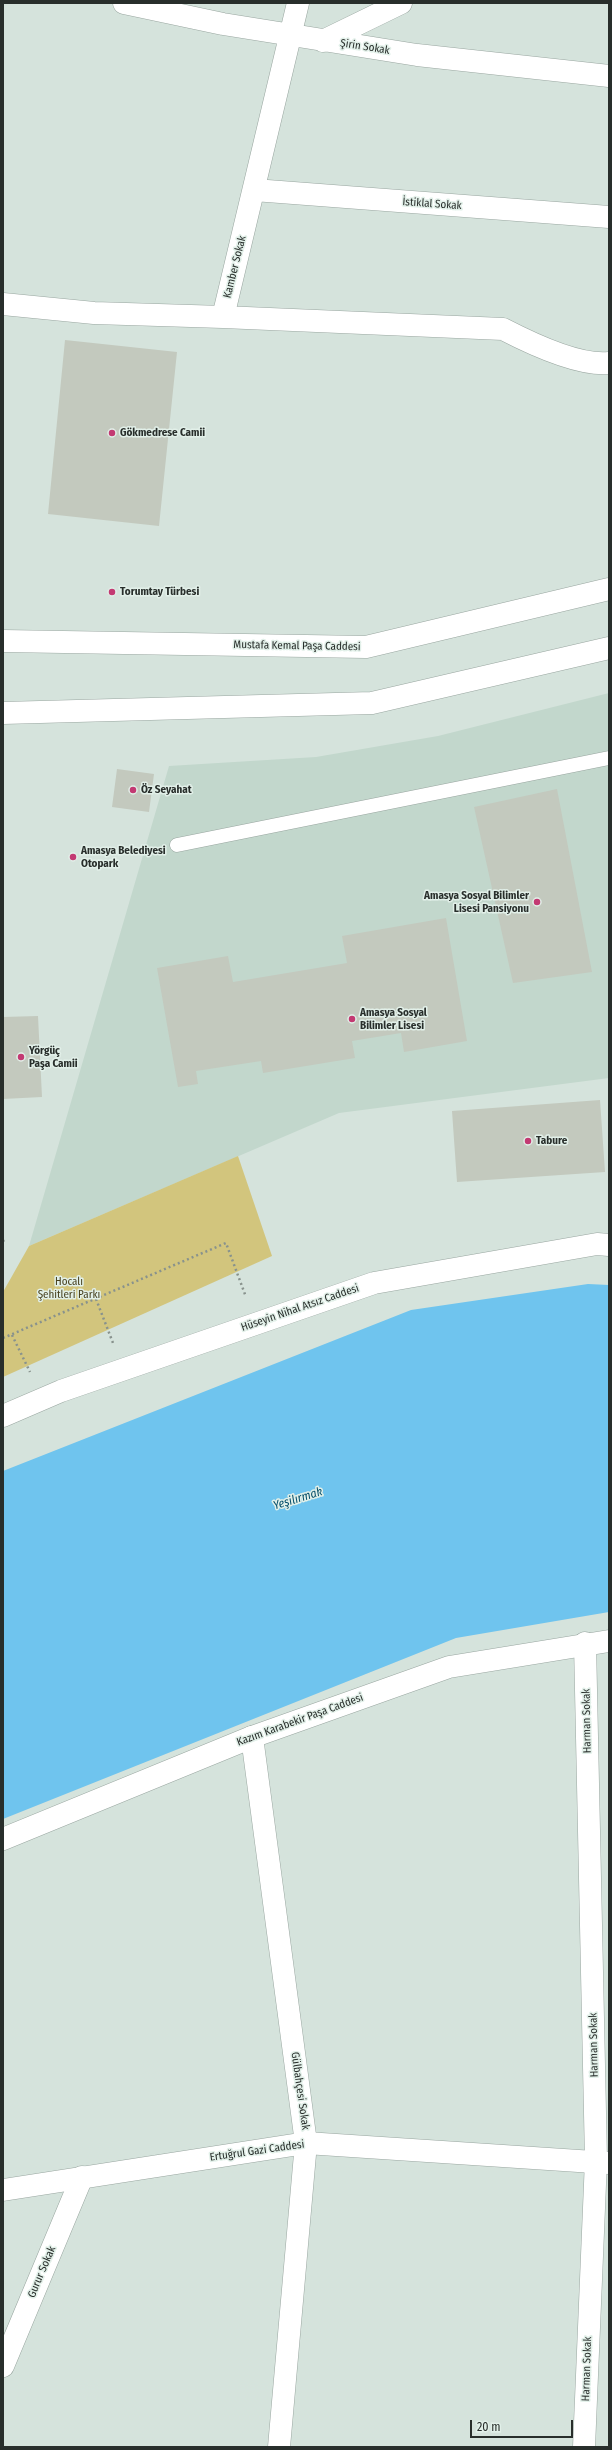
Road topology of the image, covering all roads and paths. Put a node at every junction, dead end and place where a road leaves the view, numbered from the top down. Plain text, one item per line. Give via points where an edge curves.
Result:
1 (124, 3) edge
2 (298, 3) edge
3 (401, 3) edge
4 (292, 35) junction
5 (323, 40) junction
6 (609, 76) edge
7 (254, 190) junction
8 (609, 217) edge
9 (3, 304) edge
10 (223, 317) junction
11 (609, 363) edge
12 (609, 589) edge
13 (3, 641) edge
14 (609, 648) edge
15 (3, 713) edge
16 (609, 758) edge
17 (177, 845) dead end
18 (609, 1245) edge
19 (96, 1299) junction
20 (256, 1324) junction
21 (12, 1335) junction
22 (3, 1338) edge
23 (123, 1370) junction
24 (43, 1399) junction
25 (3, 1416) edge
26 (609, 1641) edge
27 (585, 1643) junction
28 (252, 1737) junction
29 (3, 1839) edge
30 (306, 2143) junction
31 (602, 2162) edge
32 (82, 2177) junction
33 (3, 2190) edge
34 (3, 2366) edge
35 (280, 2447) edge
36 (584, 2447) edge

1 - 4 street, Şirin Sokak
2 - 4 street, Kamber Sokak
3 - 5 street
4 - 5 street, Şirin Sokak
4 - 7 street, Kamber Sokak
5 - 6 street, Şirin Sokak via 417,55
7 - 8 street, İstiklal Sokak
7 - 10 street, Kamber Sokak
9 - 10 street via 94,313
10 - 11 street via 503,329 529,343 565,356
12 - 13 street, Mustafa Kemal Paşa Caddesi via 366,647
14 - 15 street via 372,703
16 - 17 lane
18 - 20 street, Hüseyin Nihal Atsız Caddesi via 596,1244 374,1283
19 - 20 path via 226,1243
19 - 21 path
19 - 23 path
20 - 23 street, Hüseyin Nihal Atsız Caddesi
21 - 22 path
21 - 24 path
23 - 24 street, Hüseyin Nihal Atsız Caddesi
24 - 25 street, Hüseyin Nihal Atsız Caddesi
26 - 27 street, Kazım Karabekir Paşa Caddesi
27 - 28 street, Kazım Karabekir Paşa Caddesi via 449,1667
27 - 31 street, Harman Sokak
28 - 29 street, Kazım Karabekir Paşa Caddesi
28 - 30 street, Gülbahçesi Sokak
30 - 31 street, Ertuğrul Gazi Caddesi
30 - 32 street, Ertuğrul Gazi Caddesi
30 - 35 street, Gülbahçesi Sokak
31 - 36 street, Harman Sokak
32 - 33 street, Ertuğrul Gazi Caddesi
32 - 34 street, Gurur Sokak

